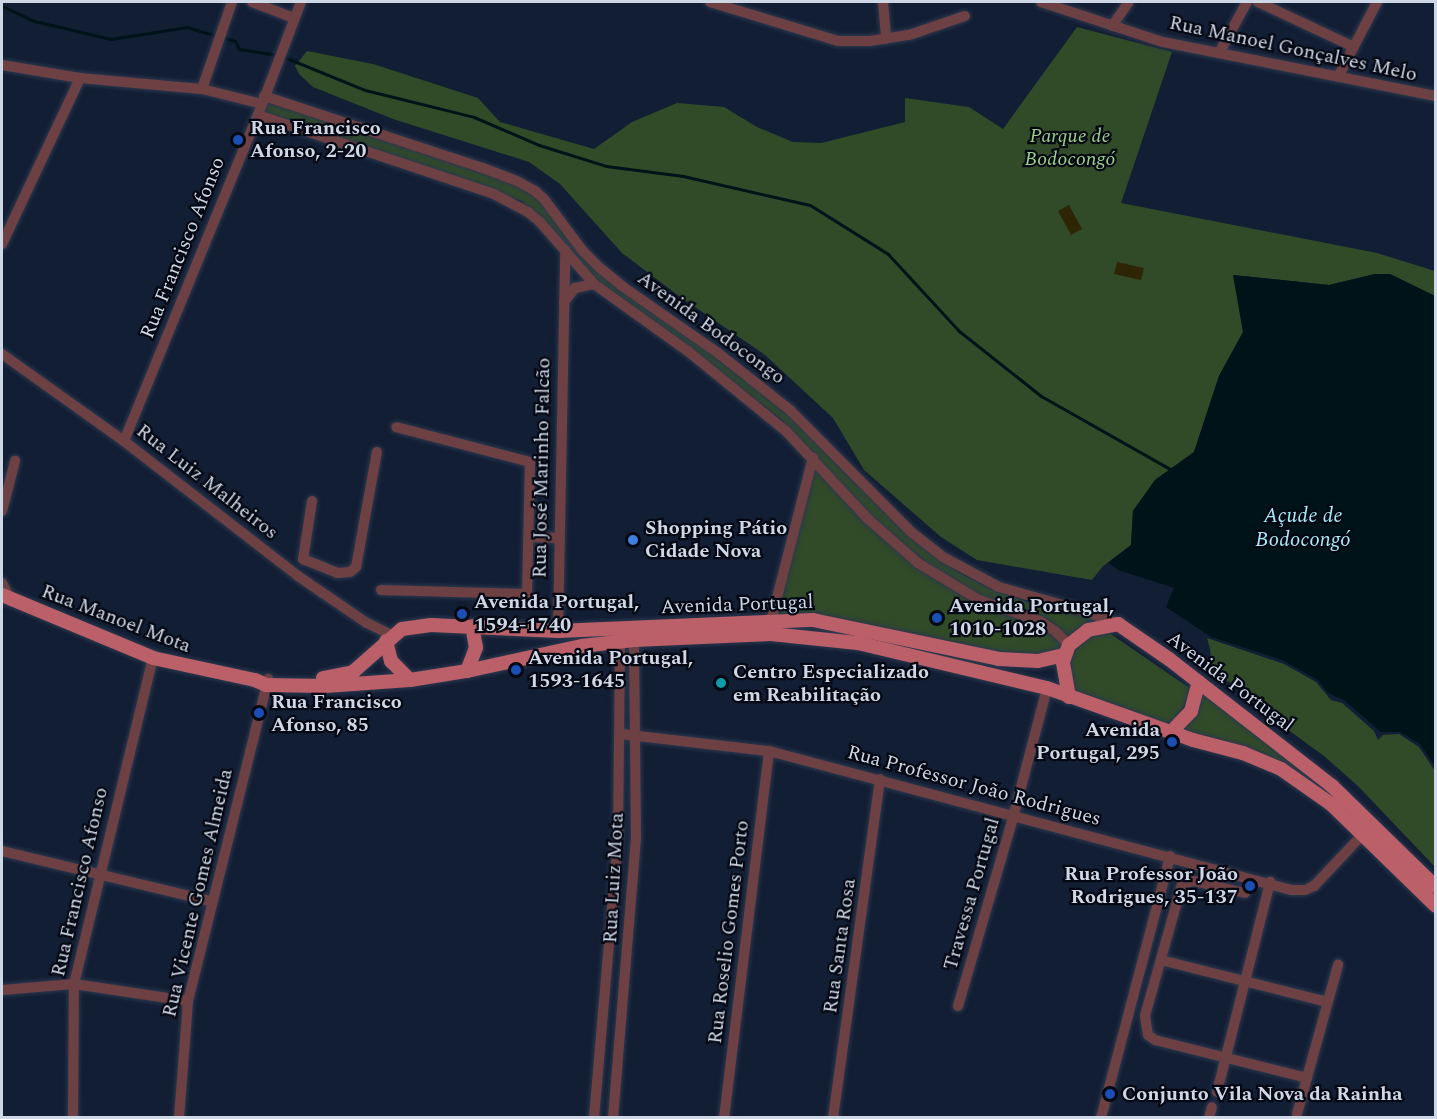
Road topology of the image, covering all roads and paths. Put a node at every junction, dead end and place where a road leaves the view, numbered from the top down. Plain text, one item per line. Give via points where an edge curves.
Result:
1 (232, 2) edge
2 (252, 2) edge
3 (301, 2) edge
4 (710, 2) edge
5 (883, 2) edge
6 (1041, 2) edge
7 (1129, 2) edge
8 (1247, 2) edge
9 (1258, 2) edge
10 (1377, 2) edge
11 (965, 16) dead end
12 (294, 18) junction
13 (1112, 26) junction
14 (886, 39) junction
15 (1354, 47) junction
16 (1219, 53) junction
17 (2, 64) edge
18 (1338, 77) junction
19 (80, 78) junction
20 (202, 89) junction
21 (1436, 96) edge
22 (261, 105) junction
23 (2, 244) edge
24 (565, 250) junction
25 (594, 284) junction
26 (562, 305) junction
27 (2, 354) edge
28 (396, 427) dead end
29 (124, 441) junction
30 (377, 452) dead end
31 (813, 457) junction
32 (15, 461) dead end
33 (312, 501) dead end
34 (2, 511) edge
35 (529, 537) junction
36 (559, 538) junction
37 (303, 559) junction
38 (298, 576) junction
39 (2, 583) edge
40 (381, 590) dead end
41 (6, 597) edge
42 (771, 621) junction
43 (1118, 624) junction
44 (472, 626) junction
45 (558, 631) junction
46 (389, 638) junction
47 (627, 641) junction
48 (1067, 650) junction
49 (153, 658) junction
50 (467, 671) junction
51 (410, 680) junction
52 (263, 682) junction
53 (1199, 682) junction
54 (1047, 688) junction
55 (1069, 697) junction
56 (1170, 732) junction
57 (621, 734) junction
58 (635, 735) junction
59 (769, 751) junction
60 (880, 779) junction
61 (1014, 814) junction
62 (1362, 835) junction
63 (2, 851) edge
64 (1170, 856) junction
65 (99, 873) junction
66 (1270, 882) junction
67 (1436, 887) edge
68 (1245, 893) dead end
69 (211, 901) junction
70 (1436, 906) edge
71 (1161, 960) junction
72 (1338, 965) dead end
73 (1244, 981) junction
74 (74, 984) junction
75 (2, 990) edge
76 (188, 1001) junction
77 (1327, 1002) junction
78 (958, 1006) dead end
79 (1226, 1058) junction
80 (1307, 1078) junction
81 (1217, 1092) dead end
82 (1297, 1114) dead end
83 (73, 1118) edge
84 (179, 1118) edge
85 (594, 1118) edge
86 (613, 1118) edge
87 (724, 1118) edge
88 (832, 1118) edge
89 (1101, 1118) edge

1 - 20 street
2 - 12 street
3 - 12 street, Rua Francisco Afonso
4 - 14 street via 838,41
5 - 14 street
6 - 13 street, Rua Manoel Gonçalves Melo
7 - 13 street
8 - 16 street
9 - 15 street
10 - 15 street
11 - 14 street
12 - 22 street, Rua Francisco Afonso
13 - 16 street, Rua Manoel Gonçalves Melo via 1163,42
15 - 18 street
16 - 18 street, Rua Manoel Gonçalves Melo
17 - 19 street, Avenida Bodocongo
18 - 21 street, Rua Manoel Gonçalves Melo
19 - 20 street, Avenida Bodocongo
19 - 23 street
20 - 22 street, Avenida Bodocongo
22 - 24 street, Avenida Bodocongo via 511,201 540,222
22 - 29 street, Rua Francisco Afonso
22 - 43 street, Avenida Bodocongo via 491,171 535,191 600,268 790,410 910,531 943,557 999,587
24 - 25 street, Avenida Bodocongo
24 - 26 street, Rua José Marinho Falcão
25 - 26 street via 575,288
25 - 31 street, Avenida Bodocongo via 689,352 786,430
26 - 36 street, Rua José Marinho Falcão
27 - 29 street, Rua Luiz Malheiros
28 - 35 street via 530,462
29 - 38 street, Rua Luiz Malheiros
30 - 37 street via 356,567 337,573
31 - 42 street
31 - 48 street, Avenida Bodocongo via 868,519 918,563 979,600 1040,621 1055,631
32 - 34 street
33 - 37 street
35 - 36 street
35 - 40 street via 527,594
36 - 45 street, Rua José Marinho Falcão
37 - 38 street
38 - 46 street, Rua Luiz Malheiros
39 - 41 street
41 - 49 main road, Rua Manoel Mota
42 - 45 main road, Avenida Portugal
42 - 48 main road, Avenida Portugal via 830,622 999,660 1038,662
43 - 48 main road, Avenida Portugal via 1088,630
43 - 53 main road, Avenida Portugal
44 - 45 main road, Avenida Portugal
44 - 46 main road, Avenida Portugal via 413,626
44 - 50 main road via 476,648
46 - 51 main road via 391,661
46 - 52 main road, Avenida Portugal via 353,672 333,678
47 - 50 main road, Avenida Portugal via 582,646
47 - 54 main road, Avenida Portugal via 771,634 833,639
47 - 57 street, Rua Luiz Mota
47 - 58 street, Rua Luiz Mota
48 - 55 main road via 1063,673
49 - 52 main road, Rua Manoel Mota
49 - 65 street, Rua Francisco Afonso
50 - 51 main road, Avenida Portugal
51 - 52 main road, Avenida Portugal via 325,686
52 - 69 street, Rua Vicente Gomes Almeida
53 - 56 main road via 1196,703
53 - 67 main road, Avenida Portugal via 1340,793
54 - 55 main road, Avenida Portugal
54 - 61 street, Travessa Portugal
55 - 56 main road, Avenida Portugal
56 - 62 main road, Avenida Portugal via 1243,753 1281,769 1331,804
57 - 58 street, Rua Professor João Rodrigues
57 - 85 street, Rua Luiz Mota via 615,885
58 - 59 street, Rua Professor João Rodrigues
58 - 86 street, Rua Luiz Mota via 634,871
59 - 60 street, Rua Professor João Rodrigues
59 - 87 street, Rua Roselio Gomes Porto
60 - 61 street, Rua Professor João Rodrigues
60 - 88 street, Rua Santa Rosa
61 - 64 street, Rua Professor João Rodrigues
61 - 78 street, Travessa Portugal
62 - 66 street, Rua Professor João Rodrigues via 1314,886 1298,890
62 - 70 main road, Avenida Portugal
63 - 65 street
64 - 66 street, Rua Professor João Rodrigues
64 - 89 street
65 - 69 street
65 - 74 street, Rua Francisco Afonso
66 - 73 street
68 - 71 street via 1194,881 1182,884
69 - 76 street, Rua Vicente Gomes Almeida
71 - 73 street
71 - 79 street via 1145,1016 1148,1035
72 - 77 street
73 - 77 street
73 - 79 street
74 - 75 street
74 - 76 street
74 - 83 street, Rua Francisco Afonso
76 - 84 street, Rua Vicente Gomes Almeida
77 - 80 street
79 - 80 street
79 - 81 street
80 - 82 street

